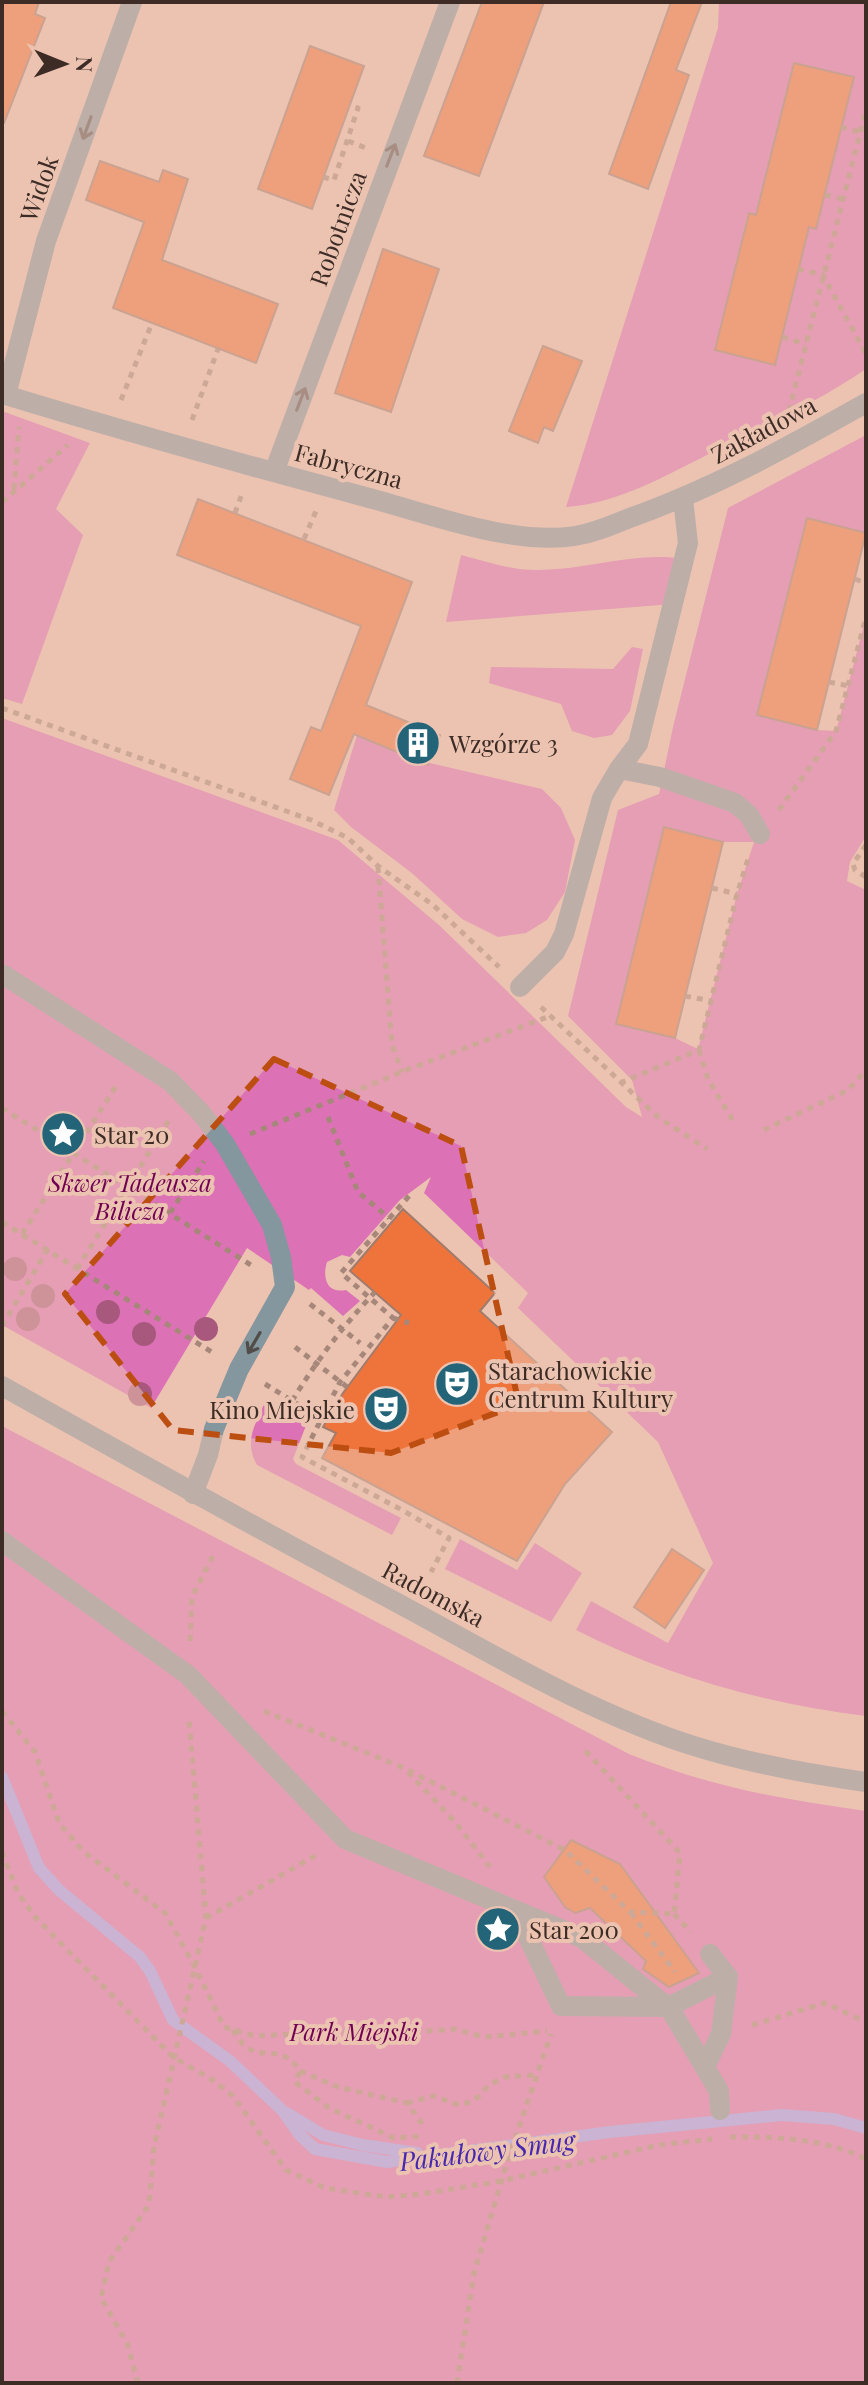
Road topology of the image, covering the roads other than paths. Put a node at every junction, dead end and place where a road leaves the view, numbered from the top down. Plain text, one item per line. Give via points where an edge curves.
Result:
1 (132, 2) edge
2 (450, 2) edge
3 (10, 396) edge
4 (866, 403) edge
5 (274, 472) junction
6 (683, 499) junction
7 (619, 769) junction
8 (760, 834) dead end
9 (2, 974) edge
10 (520, 987) road end
11 (2, 1386) edge
12 (193, 1494) junction
13 (2, 1541) edge
14 (866, 1782) edge
15 (515, 1910) junction
16 (710, 1954) dead end
17 (728, 1977) junction
18 (668, 2007) junction
19 (705, 2067) junction
20 (720, 2110) dead end

1 -> 3 street, Widok via 46,241
5 -> 2 street, Robotnicza
3 - 5 street, Fabryczna
4 - 6 street, Zakładowa
5 - 6 street, Fabryczna via 542,539 600,530
6 - 7 street via 688,543 638,744
7 - 8 street via 735,803
7 - 10 street via 602,798 564,934 555,952
9 -> 12 street via 170,1081 225,1144 272,1225 285,1287 239,1369
11 - 12 street, Radomska
12 - 14 street, Radomska via 621,1718 694,1746 791,1772
13 - 15 street via 188,1675 345,1839
15 - 18 street via 582,1938
15 - 18 street via 561,2006
16 - 17 street
17 - 18 street
17 - 19 street via 721,2034
18 - 19 street
19 - 20 street via 719,2091

